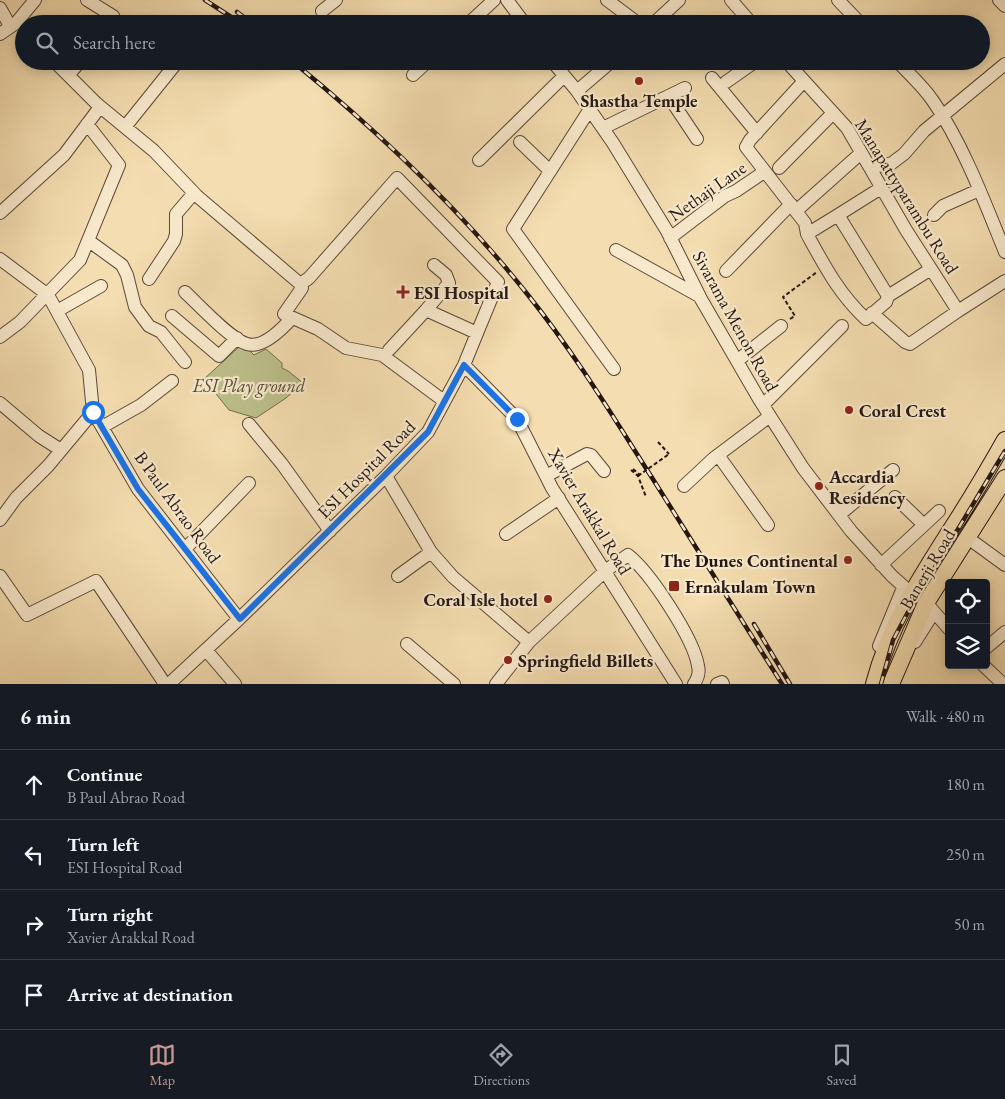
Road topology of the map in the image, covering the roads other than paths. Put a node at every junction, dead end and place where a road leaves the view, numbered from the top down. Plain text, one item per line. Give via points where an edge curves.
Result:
1 (35, 0) edge
2 (87, 0) edge
3 (336, 0) edge
4 (494, 0) edge
5 (507, 0) edge
6 (607, 0) edge
7 (679, 0) edge
8 (731, 0) edge
9 (838, 0) edge
10 (999, 0) edge
11 (1005, 6) edge
12 (0, 8) edge
13 (322, 11) dead end
14 (23, 15) edge
15 (111, 15) edge
16 (478, 15) edge
17 (518, 15) edge
18 (627, 15) edge
19 (663, 15) edge
20 (744, 15) edge
21 (852, 15) edge
22 (13, 28) edge
23 (1005, 64) edge
24 (63, 70) edge
25 (73, 70) edge
26 (171, 70) edge
27 (418, 70) edge
28 (559, 70) edge
29 (602, 70) edge
30 (743, 70) edge
31 (794, 70) edge
32 (905, 70) edge
33 (68, 75) junction
34 (413, 75) dead end
35 (564, 77) junction
36 (712, 78) dead end
37 (804, 81) junction
38 (726, 82) dead end
39 (685, 88) dead end
40 (577, 92) junction
41 (669, 97) junction
42 (100, 107) junction
43 (590, 110) junction
44 (833, 113) junction
45 (942, 116) junction
46 (87, 124) junction
47 (125, 127) junction
48 (603, 128) junction
49 (757, 133) junction
50 (697, 139) dead end
51 (520, 142) dead end
52 (861, 153) junction
53 (479, 160) dead end
54 (779, 168) dead end
55 (870, 168) junction
56 (550, 171) junction
57 (764, 172) junction
58 (881, 188) junction
59 (979, 190) junction
60 (194, 193) junction
61 (794, 207) junction
62 (0, 213) edge
63 (838, 215) junction
64 (934, 215) dead end
65 (807, 234) junction
66 (670, 238) junction
67 (89, 241) junction
68 (616, 250) dead end
69 (1005, 252) edge
70 (0, 259) edge
71 (434, 265) dead end
72 (931, 269) junction
73 (726, 271) dead end
74 (149, 279) dead end
75 (1005, 282) edge
76 (101, 286) dead end
77 (302, 288) dead end
78 (185, 292) dead end
79 (48, 295) junction
80 (700, 296) junction
81 (888, 296) junction
82 (426, 310) junction
83 (57, 311) junction
84 (958, 311) junction
85 (872, 313) junction
86 (172, 316) dead end
87 (292, 318) junction
88 (781, 326) road end
89 (842, 326) dead end
90 (477, 333) junction
91 (0, 337) edge
92 (237, 338) junction
93 (389, 350) dead end
94 (737, 361) junction
95 (185, 362) dead end
96 (464, 365) junction
97 (614, 369) dead end
98 (172, 381) dead end
99 (444, 401) junction
100 (0, 402) edge
101 (767, 411) junction
102 (93, 412) junction
103 (249, 424) dead end
104 (102, 427) junction
105 (1005, 440) edge
106 (61, 450) junction
107 (718, 455) junction
108 (893, 470) dead end
109 (604, 471) dead end
110 (386, 476) junction
111 (546, 476) junction
112 (1005, 478) edge
113 (248, 484) dead end
114 (684, 486) dead end
115 (896, 497) dead end
116 (559, 498) junction
117 (939, 511) dead end
118 (839, 515) junction
119 (0, 520) edge
120 (768, 525) dead end
121 (924, 525) junction
122 (330, 531) junction
123 (506, 534) dead end
124 (968, 538) junction
125 (185, 549) junction
126 (431, 552) junction
127 (1005, 564) edge
128 (881, 565) junction
129 (605, 571) junction
130 (0, 576) edge
131 (398, 576) dead end
132 (907, 591) junction
133 (930, 608) junction
134 (240, 619) junction
135 (945, 625) edge
136 (1005, 632) edge
137 (529, 642) junction
138 (407, 644) dead end
139 (990, 645) edge
140 (206, 650) junction
141 (987, 669) edge
142 (165, 684) edge
143 (169, 684) edge
144 (235, 684) edge
145 (454, 684) edge
146 (496, 684) edge
147 (676, 684) edge
148 (694, 684) edge
149 (718, 684) edge
150 (723, 684) edge
151 (867, 684) edge
152 (874, 684) edge
153 (891, 684) edge
154 (900, 684) edge
155 (1003, 684) edge

1 - 14 street
2 - 15 street
3 - 13 street
4 - 16 street
5 - 17 street
6 - 18 street
7 - 19 street
8 - 20 street
9 - 21 street
10 - 11 street
12 - 22 street
23 - 45 street
24 - 33 street
25 - 33 street
26 - 47 street
27 - 34 street
28 - 35 street, Sivarama Menon Road
29 - 40 street
30 - 38 street
31 - 37 street, Manapattyparambu Road
32 - 45 street via 932,99
33 - 42 street
35 - 40 street, Sivarama Menon Road
35 - 53 street
36 - 49 street
37 - 44 street, Manapattyparambu Road
37 - 49 street
39 - 41 street
40 - 43 street, Sivarama Menon Road
41 - 48 street
41 - 50 street
42 - 46 street
42 - 47 street
43 - 48 street, Sivarama Menon Road
43 - 56 street
44 - 52 street, Manapattyparambu Road via 847,128
44 - 54 street
45 - 55 street via 892,163
45 - 59 street
46 - 62 street via 64,155
46 - 67 street via 120,165
47 - 60 street via 154,151
48 - 66 street, Sivarama Menon Road
49 - 57 street via 746,147
51 - 56 street
52 - 55 street, Manapattyparambu Road
52 - 61 street
55 - 58 street, Manapattyparambu Road
56 - 97 street via 513,229
57 - 61 street
57 - 66 street, Nethaji Lane via 736,192 724,196
58 - 63 street
58 - 72 street, Manapattyparambu Road
59 - 64 street via 942,206
59 - 69 street
60 - 74 street via 176,214 174,241
60 - 90 street, ESI Hospital Road via 250,243 302,283 397,178 498,282
61 - 65 street via 806,223
61 - 73 street
63 - 65 street
63 - 81 street
65 - 85 street via 848,302 866,319
66 - 80 street, Sivarama Menon Road
67 - 79 street via 80,260
67 - 95 street via 122,265 135,307
68 - 80 street
70 - 79 street
71 - 82 street via 446,275 449,283
72 - 81 street
72 - 84 street, Manapattyparambu Road
75 - 84 street
76 - 83 street
77 - 87 street via 284,314
78 - 92 street
79 - 83 street
79 - 91 street
80 - 94 street, Sivarama Menon Road
81 - 85 street via 886,302
82 - 90 street
82 - 93 street
83 - 102 street via 89,370
84 - 85 street via 910,344
86 - 92 street via 219,356
87 - 92 street via 275,334 257,344 248,345
87 - 99 street via 318,329 346,348 382,355
88 - 94 street
89 - 101 street
90 - 96 street, ESI Hospital Road
94 - 101 street, Sivarama Menon Road
96 - 99 street, ESI Hospital Road
96 - 111 street, Xavier Arakkal Road via 517,419
98 - 104 street via 141,406
99 - 110 street, ESI Hospital Road via 428,432
100 - 106 street via 39,436
101 - 107 street
101 - 118 street, Sivarama Menon Road via 803,468
102 - 104 street, B Paul Abrao Road
102 - 106 street
103 - 122 street
104 - 125 street, B Paul Abrao Road via 138,489
105 - 132 main road, Banerji Road via 976,492
106 - 119 street
107 - 114 street
107 - 120 street
108 - 118 street
109 - 111 street via 587,454
110 - 122 street, ESI Hospital Road
110 - 126 street
111 - 116 street, Xavier Arakkal Road
112 - 124 main road, Banerji Road
113 - 125 street
115 - 121 street
116 - 123 street
116 - 129 street, Xavier Arakkal Road
117 - 121 street
118 - 128 street, Sivarama Menon Road
121 - 128 street
122 - 134 street, ESI Hospital Road
124 - 127 street
124 - 133 main road, Banerji Road
125 - 134 street, B Paul Abrao Road
126 - 131 street
126 - 137 street via 453,576
128 - 132 street, Sivarama Menon Road
129 - 137 street
129 - 147 street, Xavier Arakkal Road
129 - 148 street via 624,556 633,559 669,606 691,644 698,666 698,678
130 - 142 street via 27,615 96,581
132 - 151 street, Banerji Road via 885,629
132 - 152 main road, Banerji Road
133 - 135 street
133 - 153 main road, Banerji Road
133 - 154 street
134 - 140 street, ESI Hospital Road
136 - 139 street
137 - 146 street
138 - 145 street
140 - 143 street, ESI Hospital Road
140 - 144 street
141 - 155 street
149 - 150 street

